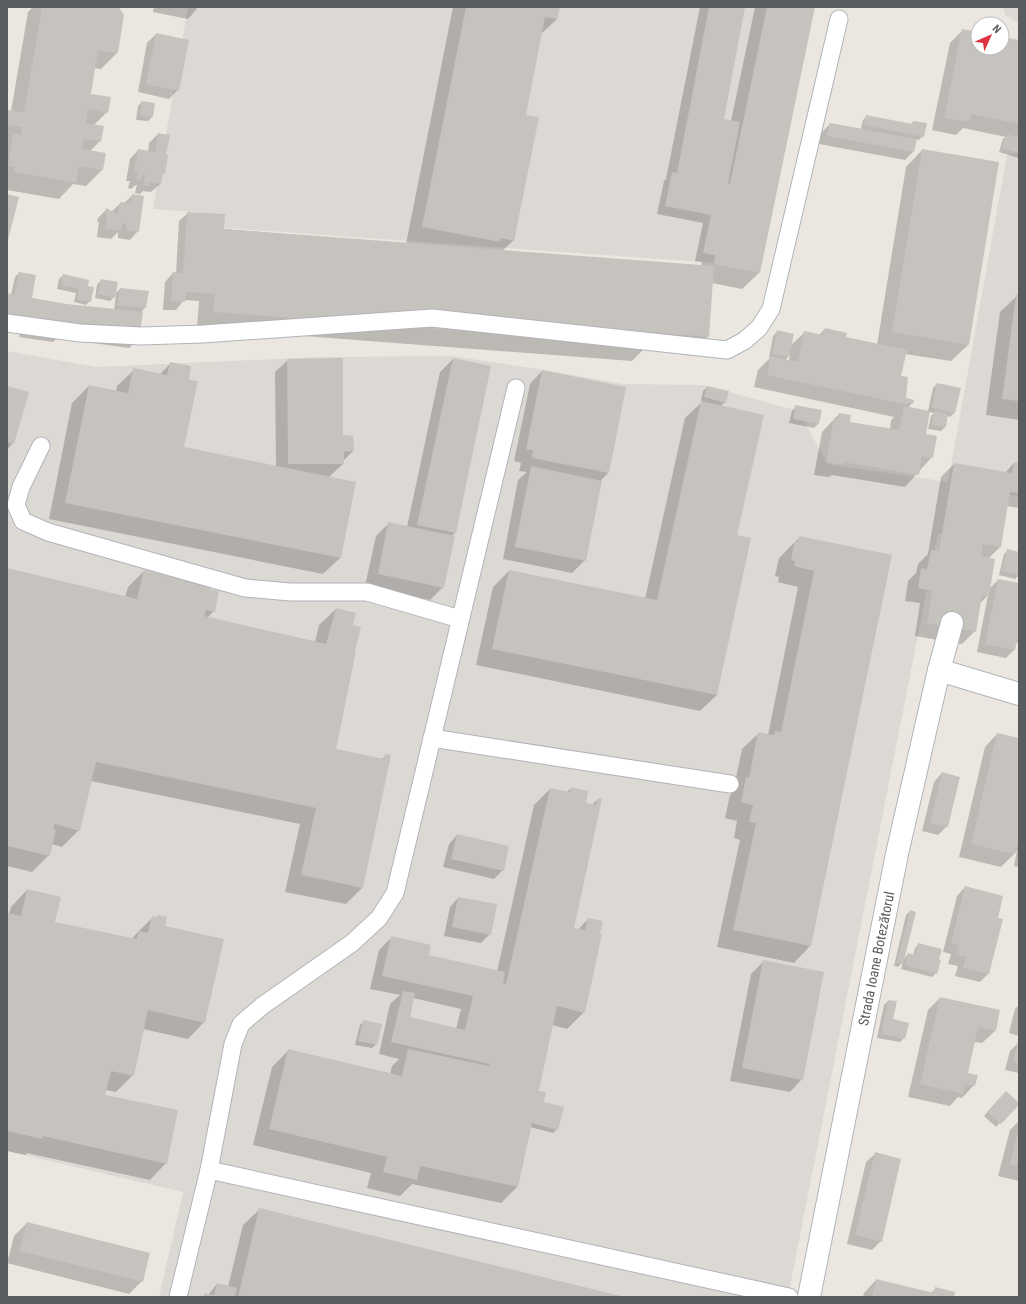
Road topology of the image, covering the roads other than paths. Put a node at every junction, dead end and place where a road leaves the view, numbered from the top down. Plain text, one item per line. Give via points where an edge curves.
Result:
1 (838, 19) dead end
2 (7, 323) edge
3 (516, 388) dead end
4 (41, 446) dead end
5 (460, 619) junction
6 (952, 623) dead end
7 (939, 670) junction
8 (1019, 694) edge
9 (432, 738) junction
10 (730, 784) dead end
11 (209, 1170) junction
12 (178, 1297) edge
13 (789, 1297) edge
14 (809, 1297) edge

1 - 2 lane via 771,309 759,328 744,341 727,350 432,318 141,336 80,333
3 - 5 lane
4 - 5 lane via 21,487 16,505 23,521 48,532 245,588 290,592 367,592
5 - 9 lane
6 - 7 street, Strada Ioane Botezătorul
7 - 8 street
7 - 14 street, Strada Ioane Botezătorul via 897,854
9 - 10 lane
9 - 11 lane via 395,893 379,918 352,943 262,1006 241,1024 233,1044
11 - 12 lane
11 - 13 lane

